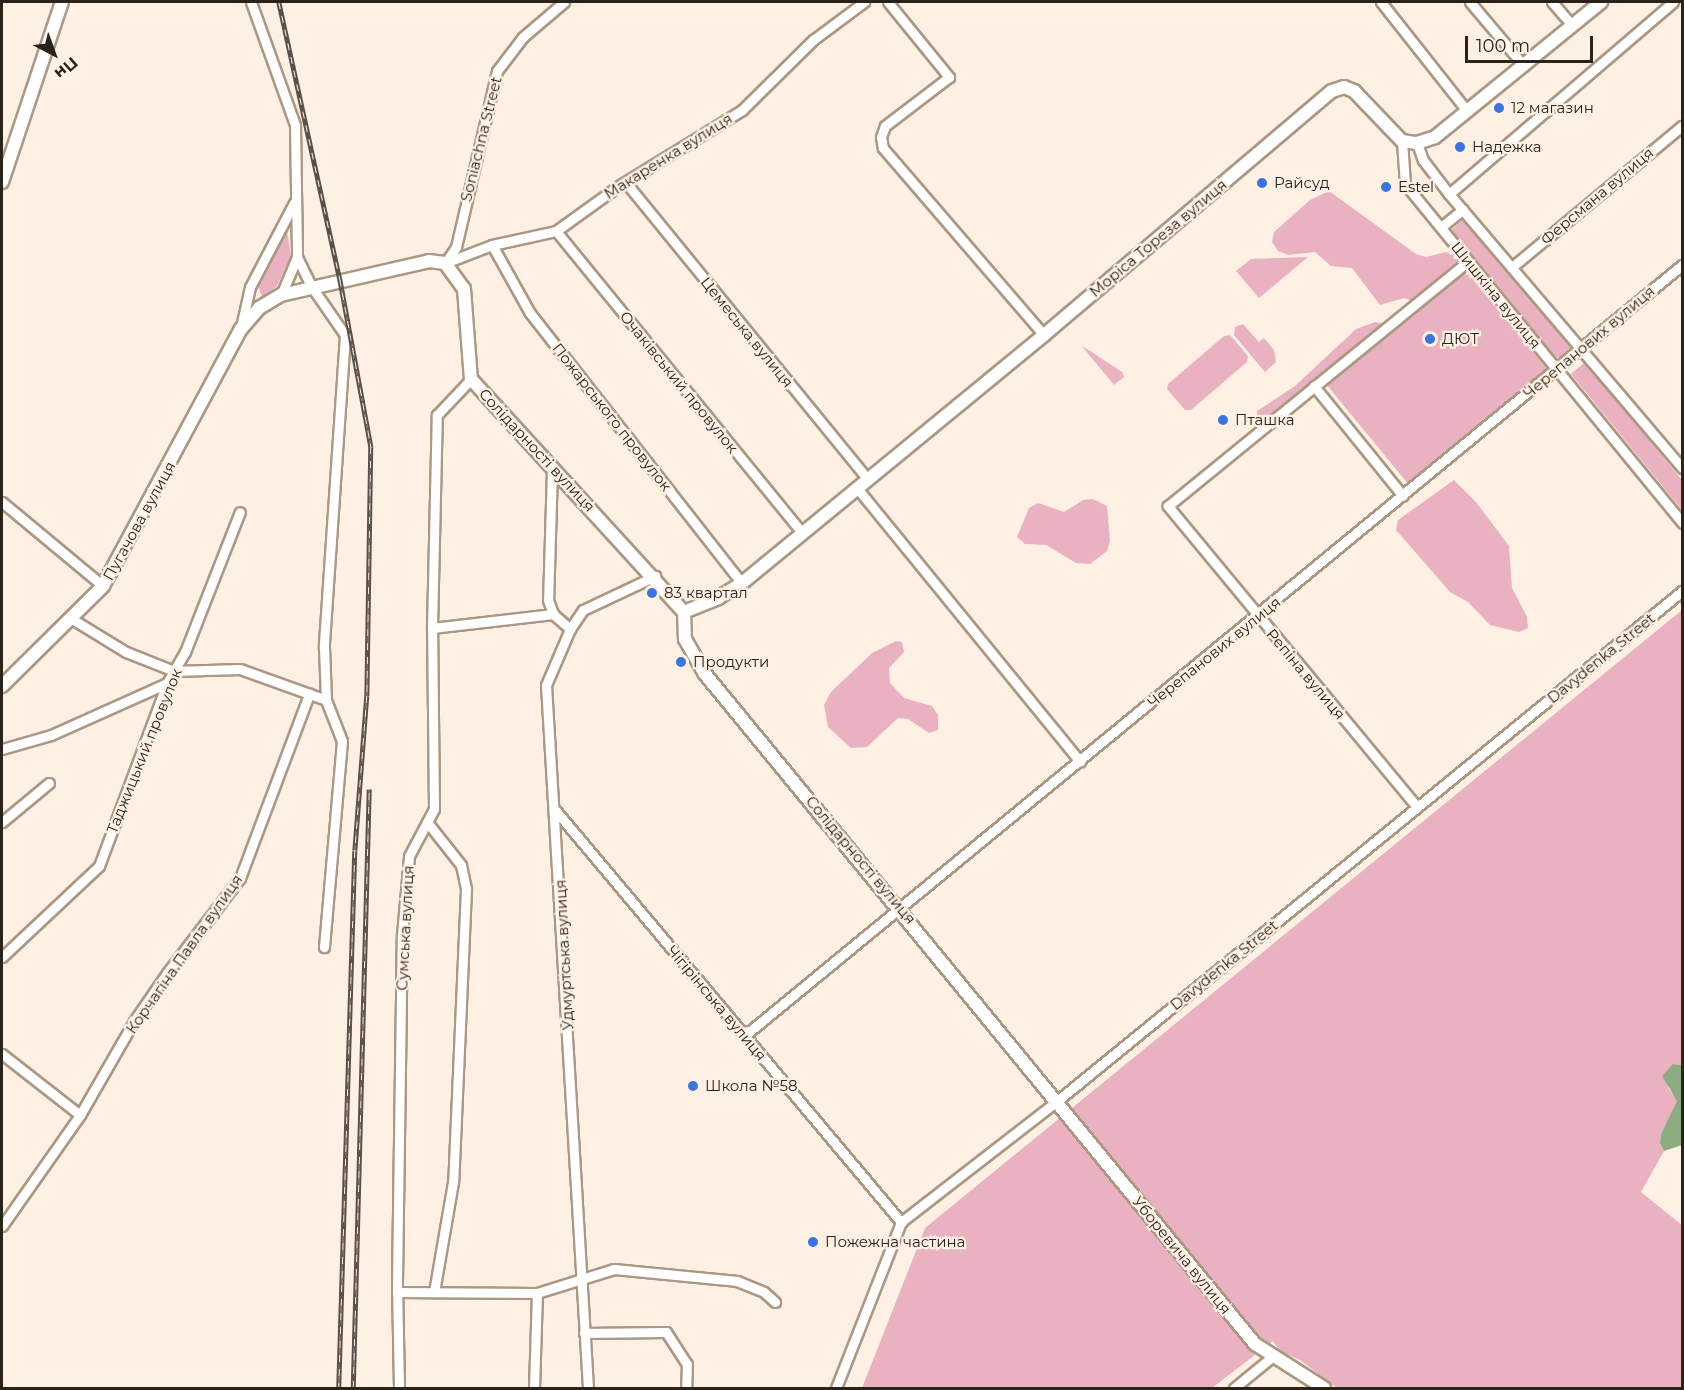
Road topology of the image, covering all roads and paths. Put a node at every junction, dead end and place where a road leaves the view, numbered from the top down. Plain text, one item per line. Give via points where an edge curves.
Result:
1 (62, 2) edge
2 (251, 2) edge
3 (564, 2) edge
4 (864, 2) edge
5 (888, 2) edge
6 (1381, 2) edge
7 (1470, 2) edge
8 (1552, 2) edge
9 (1601, 2) edge
10 (1673, 2) edge
11 (1572, 25) junction
12 (1523, 65) junction
13 (1467, 111) junction
14 (1683, 126) edge
15 (1402, 141) junction
16 (1417, 143) junction
17 (2, 182) edge
18 (627, 184) junction
19 (1449, 194) junction
20 (294, 203) junction
21 (1463, 209) junction
22 (1441, 227) junction
23 (556, 231) junction
24 (492, 245) junction
25 (297, 257) junction
26 (1468, 261) junction
27 (445, 263) junction
28 (1683, 265) edge
29 (1512, 267) junction
30 (311, 286) junction
31 (281, 295) junction
32 (241, 329) junction
33 (1044, 335) junction
34 (1583, 347) junction
35 (1556, 370) junction
36 (471, 379) junction
37 (1314, 386) junction
38 (1683, 468) edge
39 (552, 469) junction
40 (868, 479) junction
41 (857, 488) junction
42 (1403, 496) junction
43 (2, 502) edge
44 (240, 512) dead end
45 (1683, 523) edge
46 (802, 534) junction
47 (655, 576) junction
48 (742, 583) junction
49 (103, 586) junction
50 (1683, 591) edge
51 (684, 612) junction
52 (553, 614) junction
53 (1258, 616) junction
54 (72, 619) junction
55 (432, 628) junction
56 (570, 629) junction
57 (174, 671) junction
58 (167, 683) junction
59 (2, 686) edge
60 (309, 694) junction
61 (326, 700) junction
62 (2, 749) edge
63 (1080, 761) junction
64 (49, 783) dead end
65 (1417, 807) junction
66 (556, 811) junction
67 (2, 822) edge
68 (427, 822) junction
69 (900, 908) junction
70 (324, 947) dead end
71 (2, 957) edge
72 (744, 1036) junction
73 (2, 1054) edge
74 (1057, 1101) junction
75 (80, 1115) junction
76 (901, 1222) junction
77 (2, 1226) edge
78 (581, 1278) junction
79 (397, 1292) junction
80 (434, 1292) junction
81 (537, 1293) junction
82 (775, 1302) dead end
83 (584, 1333) junction
84 (1273, 1356) junction
85 (399, 1389) edge
86 (534, 1389) edge
87 (588, 1389) edge
88 (687, 1389) edge
89 (836, 1389) edge
90 (1234, 1389) edge
91 (1324, 1389) edge

1 - 17 street
2 - 20 street via 295,125 298,166
3 - 27 street, Soniachna Street via 523,38 497,71 456,248
4 - 18 street, Макаренка вулиця via 813,40 742,110
5 - 33 street via 949,77 885,126 883,147
6 - 13 street
7 - 12 street
8 - 11 street
9 - 11 street
10 - 19 street
11 - 12 street
12 - 13 street
13 - 16 street via 1435,137
14 - 29 street, Ферсмана вулиця
15 - 16 street
15 - 22 street, Шишкiна вулиця via 1405,184
15 - 33 street, Моріса Тореза вулиця via 1354,92 1344,87 1332,91
16 - 19 street via 1423,160
18 - 23 street, Макаренка вулиця
18 - 40 street, Цемеська вулиця
19 - 21 street
20 - 25 street
20 - 32 street, Пугачова вулиця via 250,287
21 - 22 street
21 - 29 street
22 - 26 street, Шишкiна вулиця
23 - 24 street, Макаренка вулиця
23 - 46 street, Очакiвський провулок
24 - 27 street, Макаренка вулиця
24 - 48 street, Пожарського провулок via 530,313
25 - 30 street
25 - 31 street
26 - 35 street, Шишкiна вулиця
26 - 37 street, Репiна вулиця
27 - 30 street, Пугачова вулиця via 429,261
27 - 36 street, Солідарності вулиця via 464,289
28 - 34 street, Черепанових вулиця
29 - 34 street
30 - 31 street, Пугачова вулиця
30 - 61 street via 345,335 324,647
31 - 32 street, Пугачова вулиця via 259,308
32 - 49 street, Пугачова вулиця
33 - 40 street, Моріса Тореза вулиця
34 - 35 street, Черепанових вулиця
34 - 38 street
35 - 42 street, Черепанових вулиця
35 - 45 street, Шишкiна вулиця
36 - 39 street, Солідарності вулиця
36 - 55 street, Сумська вулиця via 437,415
37 - 42 street
37 - 53 street, Репiна вулиця via 1168,506
39 - 47 street, Солідарності вулиця
39 - 52 street via 548,600
40 - 41 street, Моріса Тореза вулиця
41 - 46 street, Моріса Тореза вулиця
41 - 63 street
42 - 53 street, Черепанових вулиця
43 - 49 street
44 - 57 street, Таджицький провулок
46 - 48 street, Моріса Тореза вулиця
47 - 51 street, Солідарності вулиця
47 - 56 street, Удмуртська вулиця via 583,610
48 - 51 street, Моріса Тореза вулиця
49 - 54 street, Пугачова вулиця
50 - 65 street, Davydenka Street
51 - 69 street, Солідарності вулиця via 685,639 705,674
52 - 55 street
52 - 56 street
53 - 63 street, Черепанових вулиця
53 - 65 street, Репiна вулиця
54 - 57 street via 126,652
54 - 59 street, Пугачова вулиця
55 - 68 street, Сумська вулиця via 434,809
56 - 66 street, Удмуртська вулиця via 546,685
57 - 58 street, Таджицький провулок
57 - 60 street via 240,669
58 - 62 street via 51,735
58 - 71 street, Таджицький провулок via 99,866
60 - 61 street
60 - 75 street, Корчагіна Павла вулиця via 240,878 134,1021
61 - 70 street via 342,741
63 - 69 street, Черепанових вулиця
64 - 67 street
65 - 74 street, Davydenka Street
66 - 72 street, Чiгiрiнська вулиця
66 - 78 street, Удмуртська вулиця
68 - 79 street, Сумська вулиця via 409,856 402,935
68 - 80 street via 461,865 466,889 453,1182
69 - 72 street, Черепанових вулиця
69 - 74 street, Солідарності вулиця
72 - 76 street, Чiгiрiнська вулиця
73 - 75 street
74 - 76 street, Davydenka Street
74 - 84 street, Уборевича вулиця via 1255,1344
75 - 77 street, Корчагіна Павла вулиця
76 - 89 street
78 - 81 street
78 - 82 street via 614,1269 737,1281 764,1292
78 - 83 street, Удмуртська вулиця
79 - 80 street
79 - 85 street, Сумська вулиця
80 - 81 street
81 - 86 street
83 - 87 street, Удмуртська вулиця
83 - 88 street via 666,1332 687,1364
84 - 90 street
84 - 91 street, Уборевича вулиця

